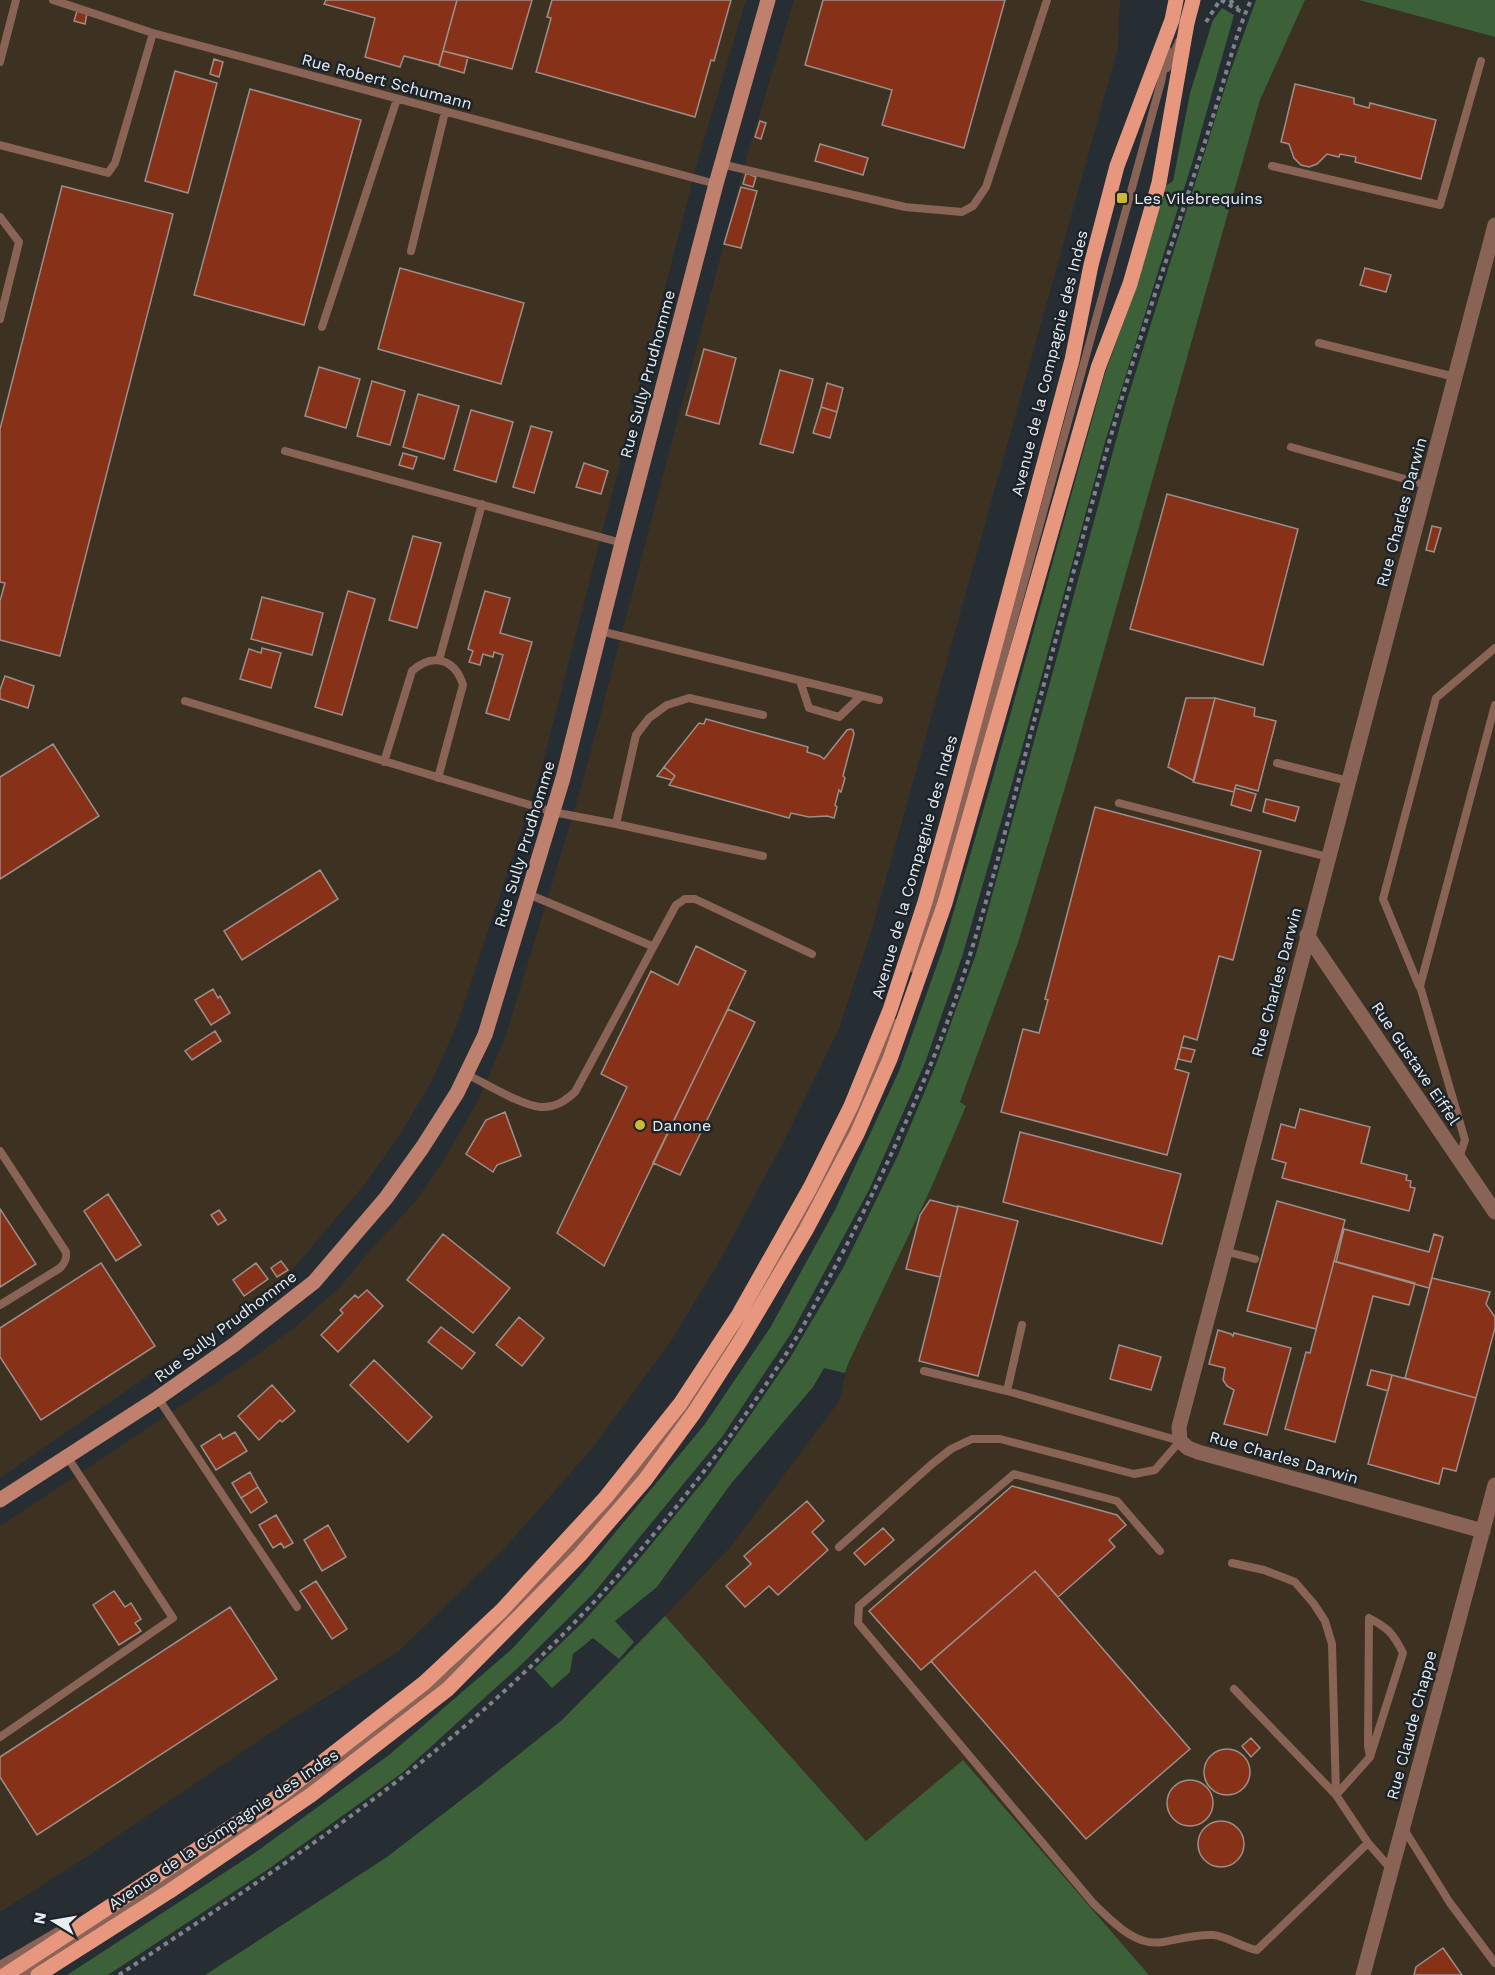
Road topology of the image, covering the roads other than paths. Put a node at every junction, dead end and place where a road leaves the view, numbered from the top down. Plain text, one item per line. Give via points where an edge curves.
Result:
1 (16, 0) edge
2 (53, 0) edge
3 (768, 0) edge
4 (1047, 0) edge
5 (1176, 0) edge
6 (1193, 0) edge
7 (1179, 21) junction
8 (153, 33) junction
9 (1481, 61) dead end
10 (0, 62) edge
11 (1161, 82) junction
12 (397, 99) junction
13 (445, 112) junction
14 (0, 145) edge
15 (721, 164) junction
16 (1272, 166) dead end
17 (716, 184) junction
18 (0, 218) edge
19 (1495, 225) edge
20 (411, 251) dead end
21 (1490, 262) edge
22 (0, 319) edge
23 (322, 327) dead end
24 (1319, 343) dead end
25 (1455, 377) junction
26 (1291, 447) dead end
27 (285, 451) dead end
28 (1426, 485) junction
29 (482, 504) junction
30 (622, 543) junction
31 (600, 631) junction
32 (1495, 648) edge
33 (439, 660) junction
34 (800, 681) junction
35 (861, 696) junction
36 (879, 700) dead end
37 (185, 701) dead end
38 (1495, 705) edge
39 (763, 715) dead end
40 (384, 762) junction
41 (1277, 763) dead end
42 (438, 778) junction
43 (1348, 781) junction
44 (1119, 803) dead end
45 (553, 812) junction
46 (616, 824) junction
47 (763, 856) dead end
48 (1328, 857) junction
49 (528, 894) junction
50 (1307, 934) junction
51 (652, 946) junction
52 (812, 954) dead end
53 (1420, 986) junction
54 (466, 1074) junction
55 (0, 1151) edge
56 (1459, 1159) junction
57 (1495, 1212) edge
58 (1224, 1251) junction
59 (1255, 1259) dead end
60 (0, 1305) edge
61 (1022, 1325) dead end
62 (924, 1371) dead end
63 (1007, 1391) junction
64 (158, 1398) junction
65 (1180, 1441) junction
66 (68, 1458) junction
67 (1495, 1485) edge
68 (0, 1500) edge
69 (1486, 1532) junction
70 (839, 1547) dead end
71 (1160, 1551) dead end
72 (1232, 1563) dead end
73 (297, 1607) dead end
74 (1234, 1689) dead end
75 (0, 1737) edge
76 (1370, 1757) junction
77 (1336, 1795) junction
78 (1402, 1826) junction
79 (1368, 1843) junction
80 (179, 1860) junction
81 (1391, 1869) junction
82 (1495, 1963) edge
83 (0, 1965) edge
84 (5, 1975) edge
85 (23, 1975) edge
86 (38, 1975) edge
87 (1363, 1975) edge

1 - 10 lane
2 - 8 lane, Rue Robert Schumann
3 - 15 street, Rue Sully Prudhomme
4 - 15 lane via 986,187 973,206 962,212 905,207
5 - 7 main road, Avenue de la Compagnie des Indes
6 - 7 main road, Avenue de la Compagnie des Indes
7 - 11 lane
7 - 11 lane
7 - 80 main road, Avenue de la Compagnie des Indes via 1117,166 1069,372 925,902 890,1010 851,1106 810,1188 739,1314 680,1404 606,1497 501,1611 424,1683 280,1795
7 - 86 main road, Avenue de la Compagnie des Indes via 1159,183 1130,284 1098,368 945,903 890,1059 857,1134 786,1265 694,1413 645,1480 580,1554 448,1689 310,1795
8 - 12 lane, Rue Robert Schumann
8 - 14 lane via 115,164 108,173
9 - 16 lane via 1440,205
11 - 85 lane, Avenue de la Compagnie des Indes via 964,801 903,1004 831,1165 747,1314 652,1457 606,1513 454,1671 278,1809
12 - 13 lane, Rue Robert Schumann
12 - 23 lane
13 - 17 lane, Rue Robert Schumann
13 - 20 lane
15 - 17 street, Rue Sully Prudhomme
17 - 30 street, Rue Sully Prudhomme
18 - 22 lane via 19,242
19 - 21 street, Rue Charles Darwin
21 - 25 street, Rue Charles Darwin
24 - 25 lane
25 - 28 street, Rue Charles Darwin
26 - 28 lane
27 - 29 lane
28 - 43 street, Rue Charles Darwin
29 - 30 lane
29 - 33 lane
30 - 31 street, Rue Sully Prudhomme
31 - 34 lane
31 - 45 street, Rue Sully Prudhomme
32 - 53 lane via 1436,698 1383,899
33 - 40 lane via 429,660 412,670
33 - 42 lane via 455,668 463,685
34 - 35 lane
34 - 35 lane via 809,708 839,717
35 - 36 lane
37 - 40 lane
38 - 53 lane
39 - 46 lane via 689,698 668,705 649,718 636,735
40 - 42 lane
41 - 43 lane
42 - 45 lane
43 - 48 street, Rue Charles Darwin
44 - 48 lane
45 - 46 lane
45 - 49 street, Rue Sully Prudhomme
46 - 47 lane
48 - 50 street, Rue Charles Darwin
49 - 51 lane
49 - 54 street, Rue Sully Prudhomme via 485,1035
50 - 56 street, Rue Gustave Eiffel
50 - 58 street, Rue Charles Darwin
51 - 52 lane via 676,905 690,898
51 - 54 lane via 575,1092 566,1101 547,1107 529,1104
53 - 56 lane via 1464,1140
54 - 64 street, Rue Sully Prudhomme via 392,1190 314,1282
55 - 60 lane via 67,1256 60,1268
56 - 57 street, Rue Gustave Eiffel
58 - 59 lane
58 - 65 street, Rue Charles Darwin via 1181,1412
61 - 63 lane
62 - 63 lane
63 - 65 lane
64 - 66 street, Rue Sully Prudhomme
64 - 73 lane
65 - 69 street, Rue Charles Darwin via 1198,1452
65 - 70 lane via 1155,1470 1134,1474 1000,1439 972,1439 932,1464
66 - 68 street, Rue Sully Prudhomme
66 - 75 lane via 173,1618
67 - 69 street, Rue Claude Chappe
69 - 78 street, Rue Claude Chappe
71 - 79 lane via 1117,1501 1014,1474 859,1606 858,1623 1093,1903 1139,1940 1149,1943 1216,1935 1257,1950
72 - 77 lane via 1295,1582 1325,1621 1332,1644
74 - 77 lane
76 - 76 lane via 1368,1746 1369,1618 1387,1627 1403,1653
76 - 77 lane
77 - 79 lane
78 - 81 street, Rue Claude Chappe
78 - 82 lane via 1450,1904
79 - 81 lane
80 - 83 lane
80 - 84 main road, Avenue de la Compagnie des Indes
81 - 87 street, Rue Claude Chappe

